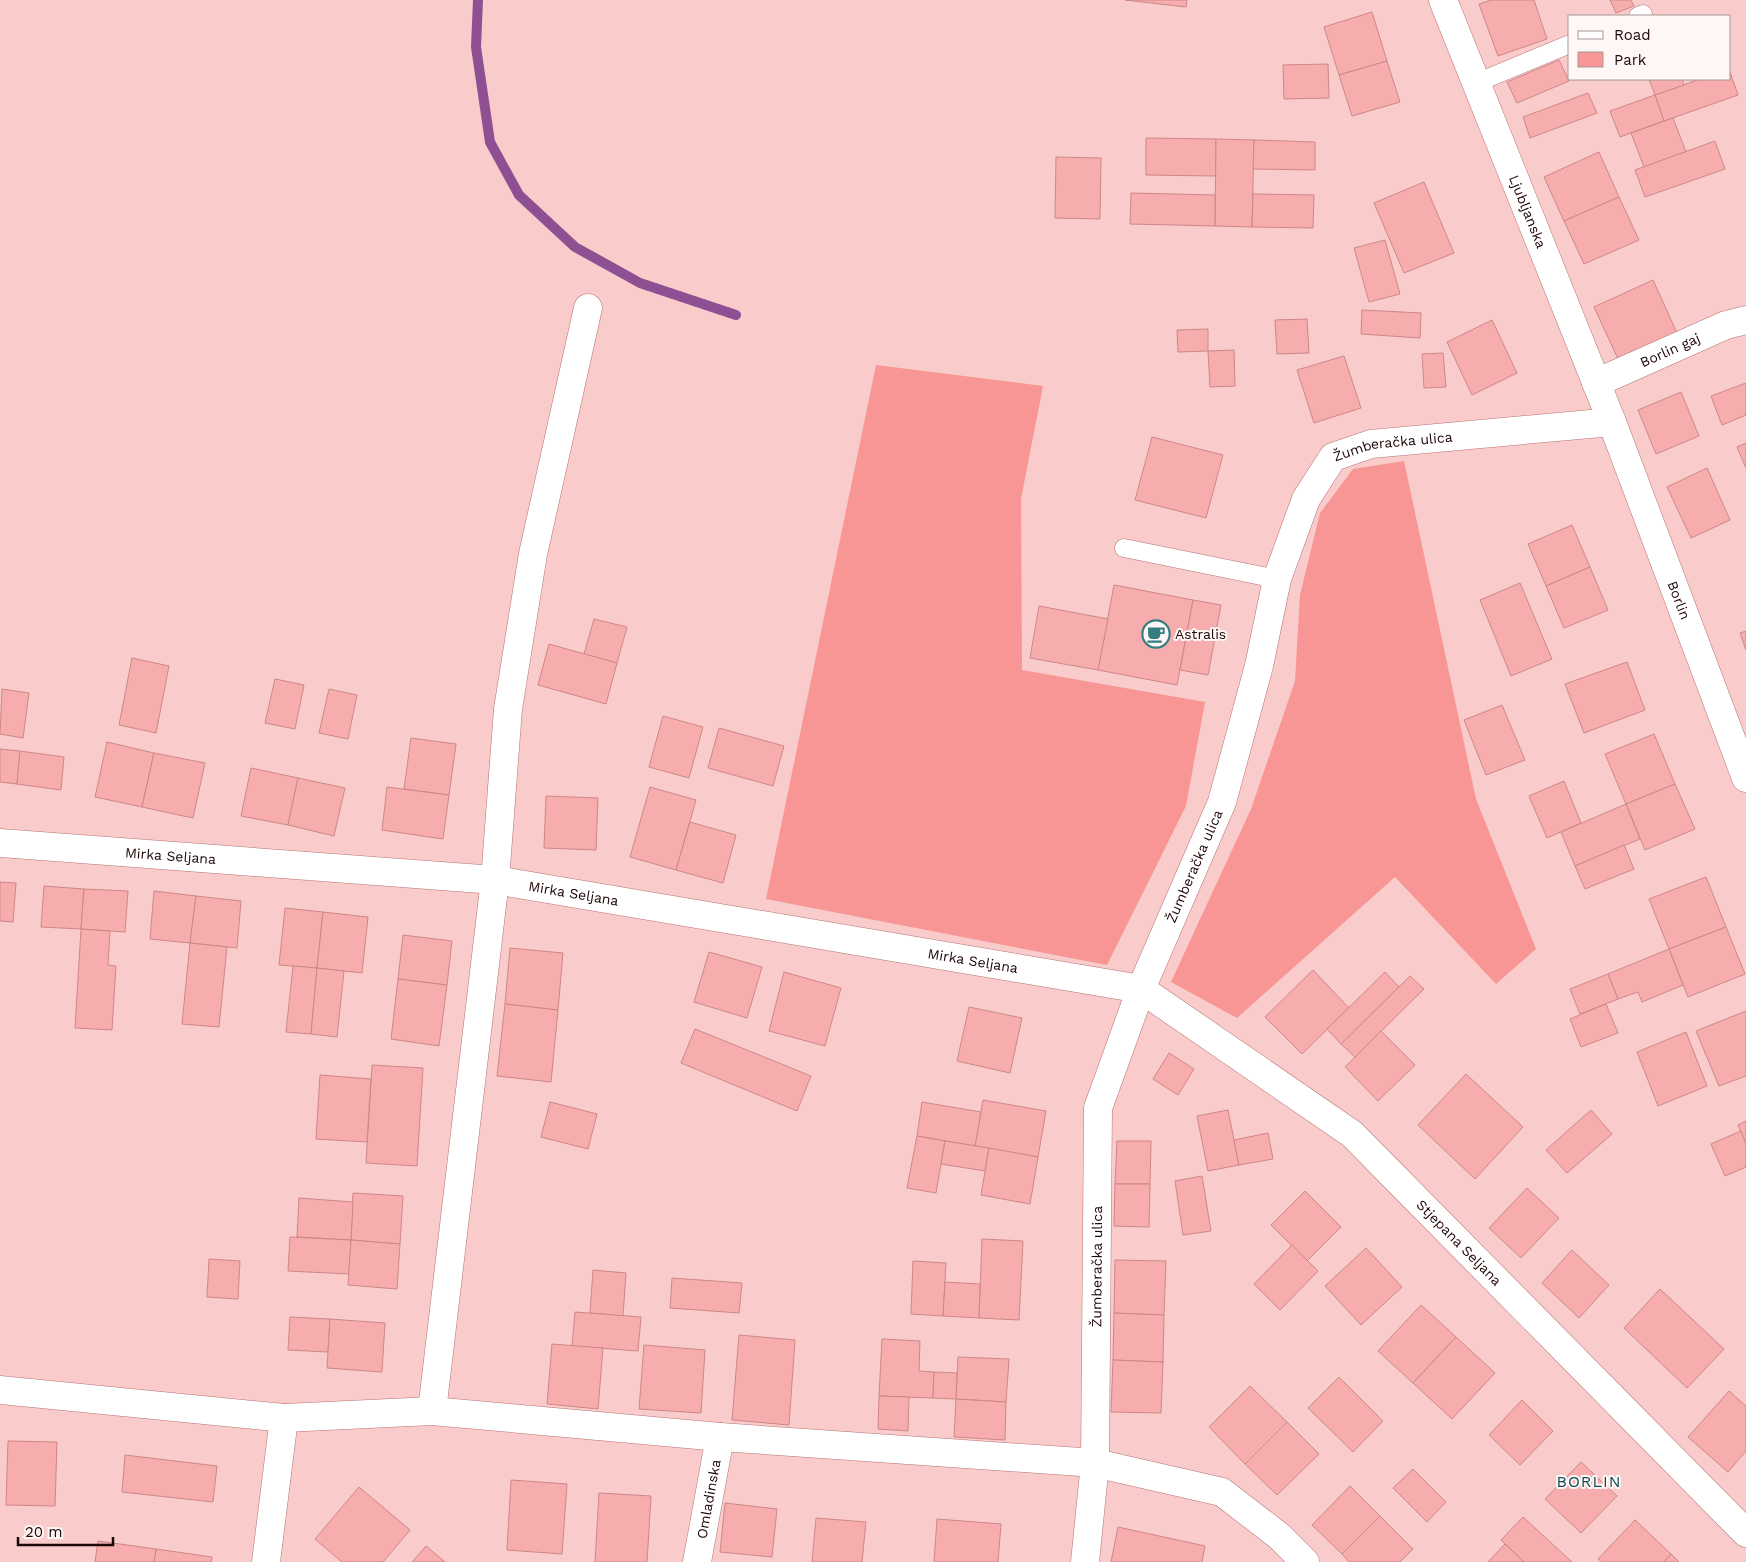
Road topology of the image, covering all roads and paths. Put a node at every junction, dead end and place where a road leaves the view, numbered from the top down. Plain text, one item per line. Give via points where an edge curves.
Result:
1 (1444, 0) edge
2 (1568, 45) edge
3 (1476, 82) junction
4 (588, 308) dead end
5 (1746, 320) edge
6 (1596, 383) junction
7 (1612, 422) junction
8 (1124, 548) dead end
9 (1277, 579) junction
10 (1746, 778) edge
11 (0, 843) edge
12 (495, 880) junction
13 (1141, 989) junction
14 (0, 1390) edge
15 (432, 1411) junction
16 (284, 1418) junction
17 (720, 1437) junction
18 (1095, 1463) junction
19 (1746, 1534) edge
20 (266, 1562) edge
21 (697, 1562) edge
22 (1085, 1562) edge
23 (1305, 1562) edge

1 - 3 street, Ljubljanska
2 - 3 lane
3 - 6 street, Ljubljanska
4 - 12 street via 531,563 508,709
5 - 6 street, Borlin gaj via 1726,325
6 - 7 street, Ljubljanska
7 - 9 street, Žumberačka ulica via 1372,444 1333,457 1306,499
7 - 10 street, Borlin
8 - 9 lane
9 - 13 street, Žumberačka ulica via 1259,666 1222,802
11 - 12 street, Mirka Seljana
12 - 13 street, Mirka Seljana
12 - 15 street
13 - 18 street, Žumberačka ulica via 1098,1108
13 - 19 street, Stjepana Seljana via 1352,1134
14 - 16 street
15 - 16 street
15 - 17 street
16 - 20 street
17 - 18 street
17 - 21 street, Omladinska
18 - 22 street, Žumberačka ulica
18 - 23 street via 1222,1492 1279,1536

